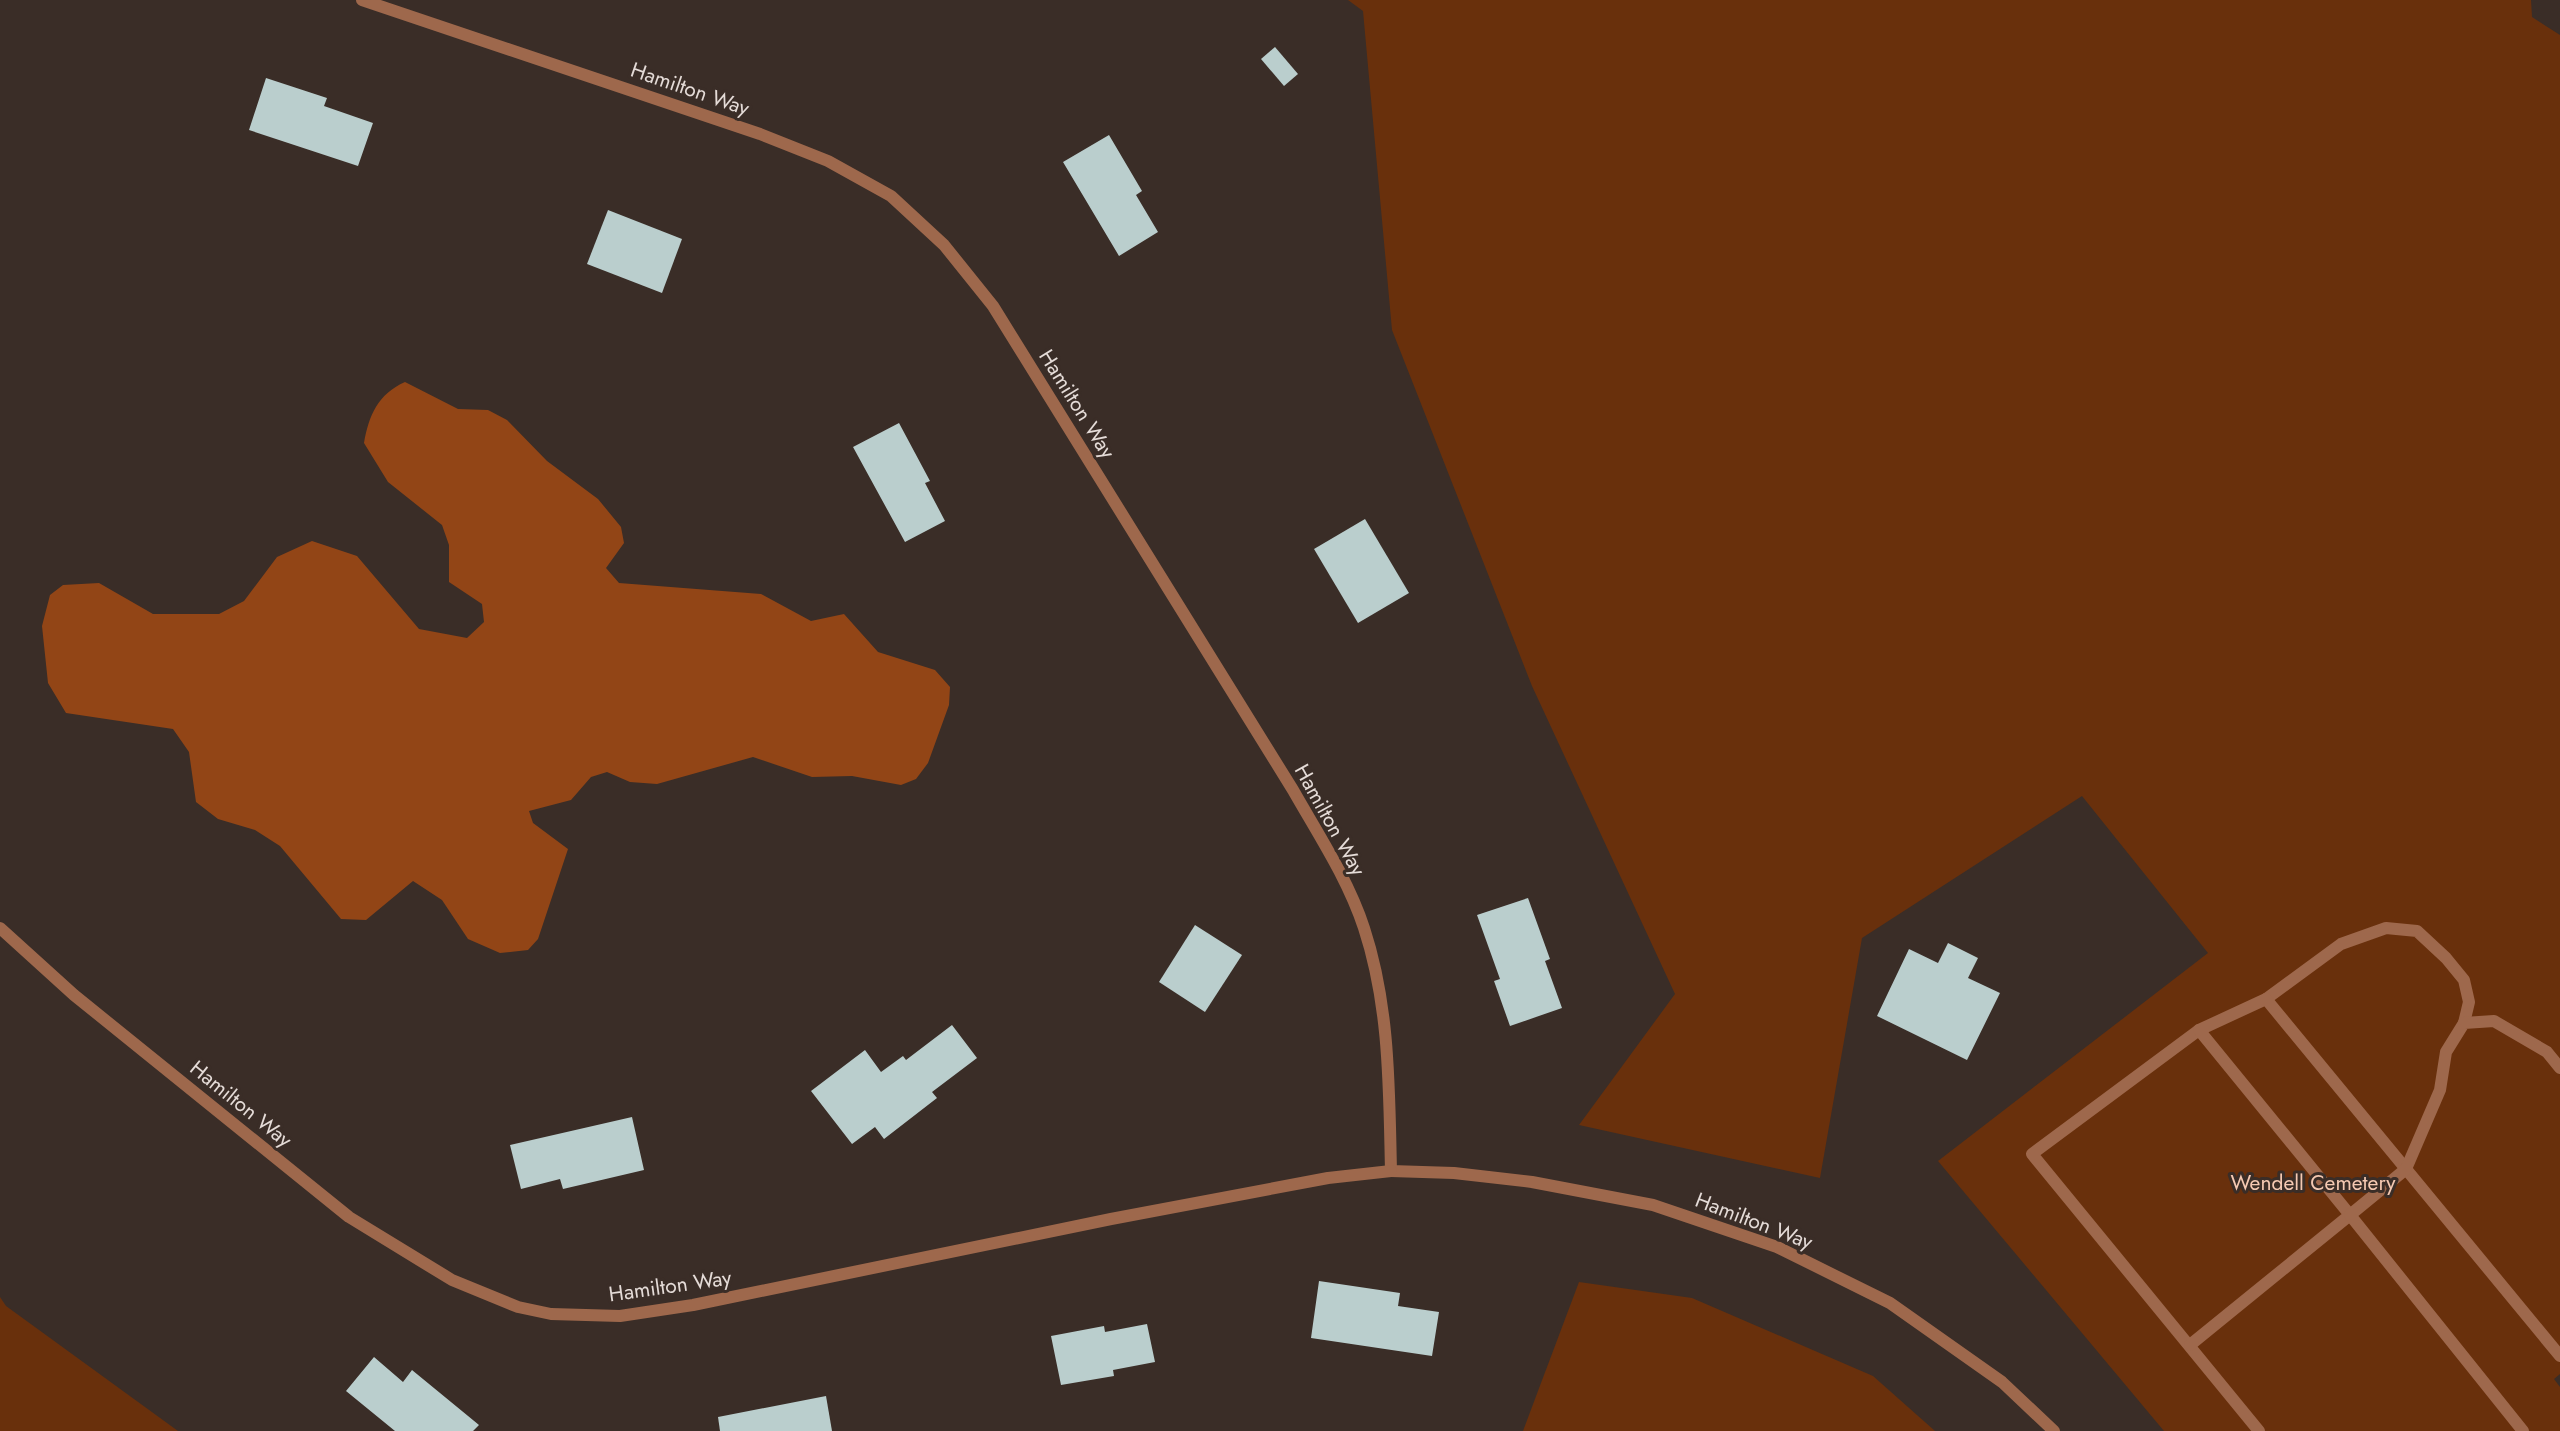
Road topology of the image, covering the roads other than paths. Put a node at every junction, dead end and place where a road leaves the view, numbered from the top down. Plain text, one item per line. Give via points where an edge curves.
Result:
1 (362, 0) edge
2 (0, 928) edge
3 (2266, 999) junction
4 (2464, 1023) junction
5 (2199, 1030) junction
6 (2547, 1052) junction
7 (2560, 1053) edge
8 (2560, 1068) edge
9 (2406, 1169) junction
10 (1391, 1171) junction
11 (2350, 1215) junction
12 (2190, 1345) junction
13 (2560, 1356) edge
14 (2054, 1431) edge
15 (2259, 1431) edge
16 (2523, 1431) edge

1 - 10 street, Hamilton Way via 760,134 828,161 891,196 944,245 993,306 1333,860 1364,927 1380,991 1387,1042
2 - 10 street, Hamilton Way via 74,995 349,1217 452,1280 518,1307 551,1314 620,1316 693,1305 1111,1219 1328,1178
3 - 4 street via 2341,944 2386,928 2417,931 2464,980 2469,1002
3 - 5 street
3 - 9 street
4 - 6 street via 2494,1020
4 - 9 street via 2446,1052 2440,1090
5 - 11 street
5 - 12 street via 2032,1154
6 - 7 street
6 - 8 street
9 - 11 street
9 - 13 street
10 - 14 street, Hamilton Way via 1532,1182 1653,1205 1777,1247 1890,1303 2002,1382
11 - 12 street
11 - 16 street
12 - 15 street

